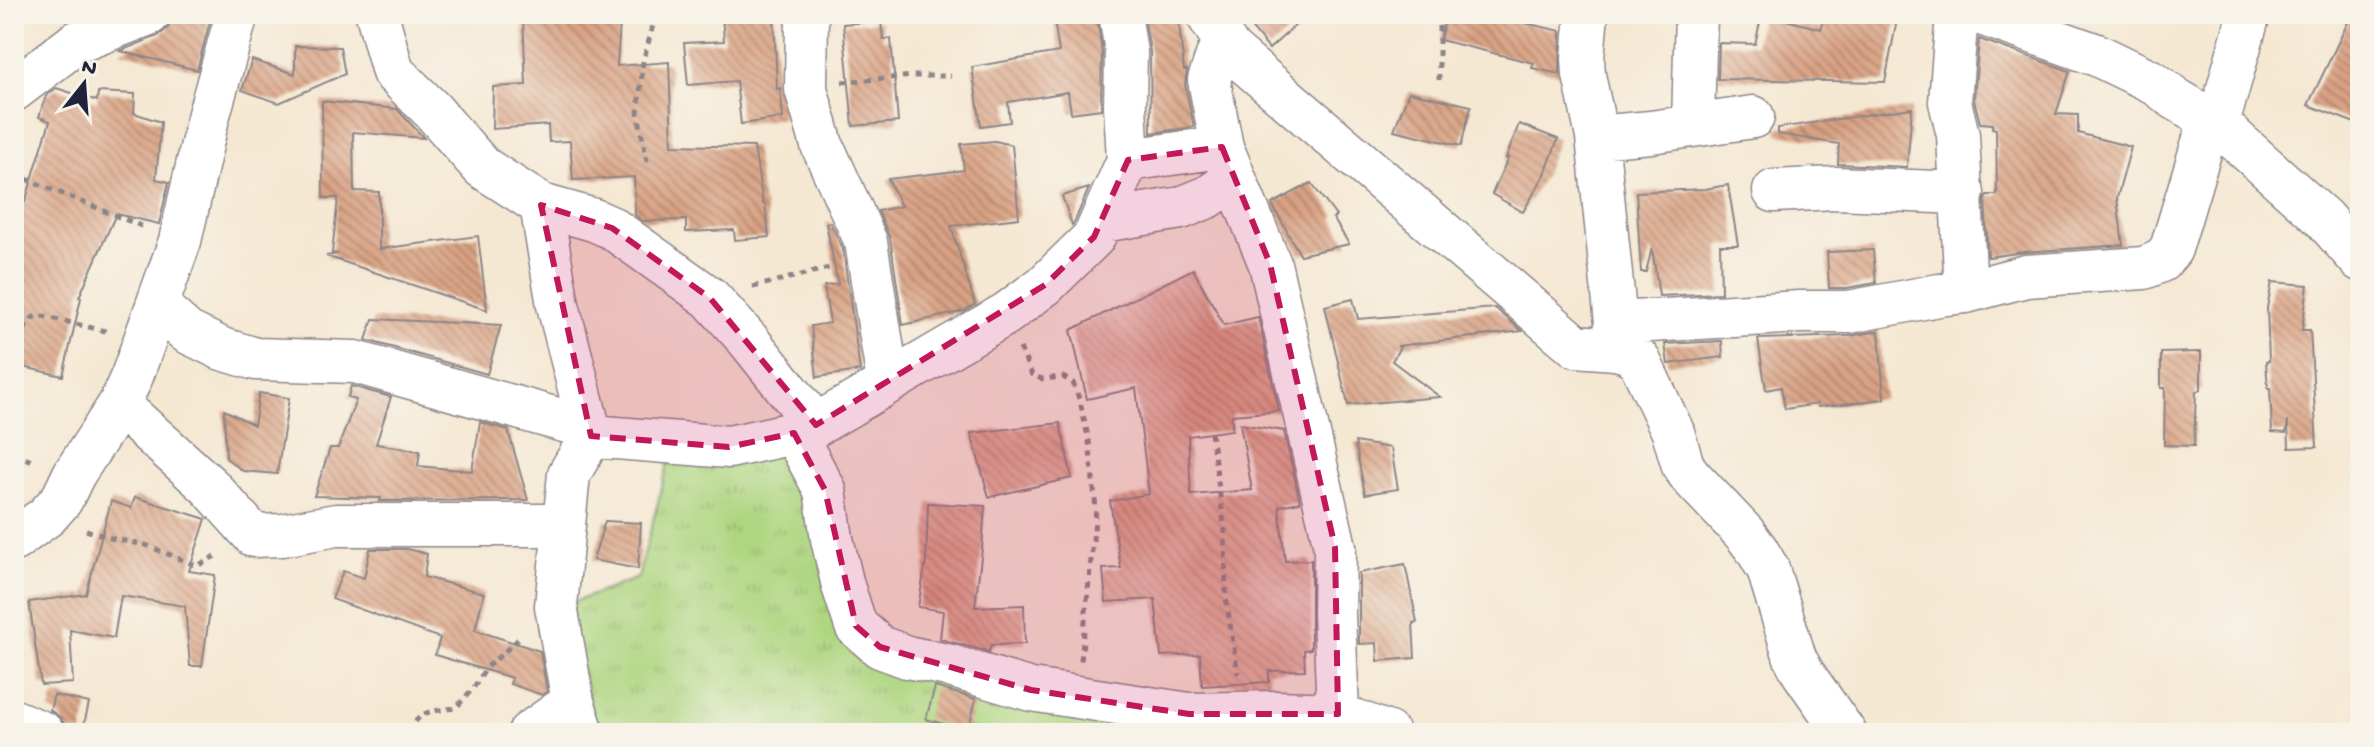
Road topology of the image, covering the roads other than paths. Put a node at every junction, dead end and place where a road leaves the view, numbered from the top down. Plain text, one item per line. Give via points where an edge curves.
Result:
1 (149, 14) edge
2 (237, 14) edge
3 (377, 14) edge
4 (807, 14) edge
5 (1120, 14) edge
6 (1207, 14) edge
7 (1587, 14) edge
8 (1696, 14) edge
9 (1957, 14) edge
10 (1981, 14) edge
11 (2249, 14) edge
12 (1230, 50) junction
13 (14, 90) edge
14 (1753, 117) dead end
15 (2214, 121) junction
16 (1693, 124) junction
17 (1597, 137) junction
18 (1128, 160) junction
19 (1228, 163) junction
20 (1774, 191) dead end
21 (1963, 193) junction
22 (541, 205) junction
23 (1102, 221) junction
24 (2360, 260) edge
25 (1966, 292) junction
26 (152, 324) junction
27 (1616, 336) junction
28 (888, 382) junction
29 (119, 405) junction
30 (805, 429) junction
31 (590, 432) junction
32 (564, 525) junction
33 (14, 540) edge
34 (1338, 714) junction
35 (578, 718) edge
36 (1134, 720) edge
37 (14, 721) edge
38 (43, 733) edge
39 (529, 733) edge
40 (1388, 733) edge
41 (1845, 733) edge

1 - 13 street via 77,42
2 - 26 street via 180,241
3 - 22 street via 393,72 482,167
4 - 28 street via 806,89 822,145 866,242
5 - 18 street
6 - 12 street
7 - 17 street via 1584,75
8 - 16 street
9 - 21 street via 1950,102
10 - 15 street via 2097,55
11 - 15 street
12 - 19 street via 1217,56 1209,80
12 - 27 street via 1576,346
14 - 16 street
15 - 24 street via 2324,219
15 - 25 street via 2171,249 2161,261 2144,268 2026,276
16 - 17 street
17 - 27 street
18 - 19 street
18 - 23 street
19 - 23 street via 1208,197 1181,208
19 - 34 street via 1270,264 1335,547
20 - 21 street
21 - 25 street
22 - 30 street via 612,228 710,298 748,340
22 - 31 street via 558,305
23 - 28 street via 1094,237 1045,285 1006,314
25 - 27 street via 1849,312 1800,312
26 - 29 street
26 - 31 street via 256,359 355,362
27 - 41 street via 1639,360 1683,466 1745,534 1768,569 1803,673
28 - 30 street
29 - 32 street via 209,486 254,536 336,525
29 - 33 street via 62,499
30 - 31 street via 729,447
30 - 36 street via 825,490 832,539 856,626 880,647 907,657 1077,697
31 - 32 street via 569,474
32 - 35 street via 556,606
34 - 36 street via 1189,714
34 - 40 street
35 - 39 street
37 - 38 street

